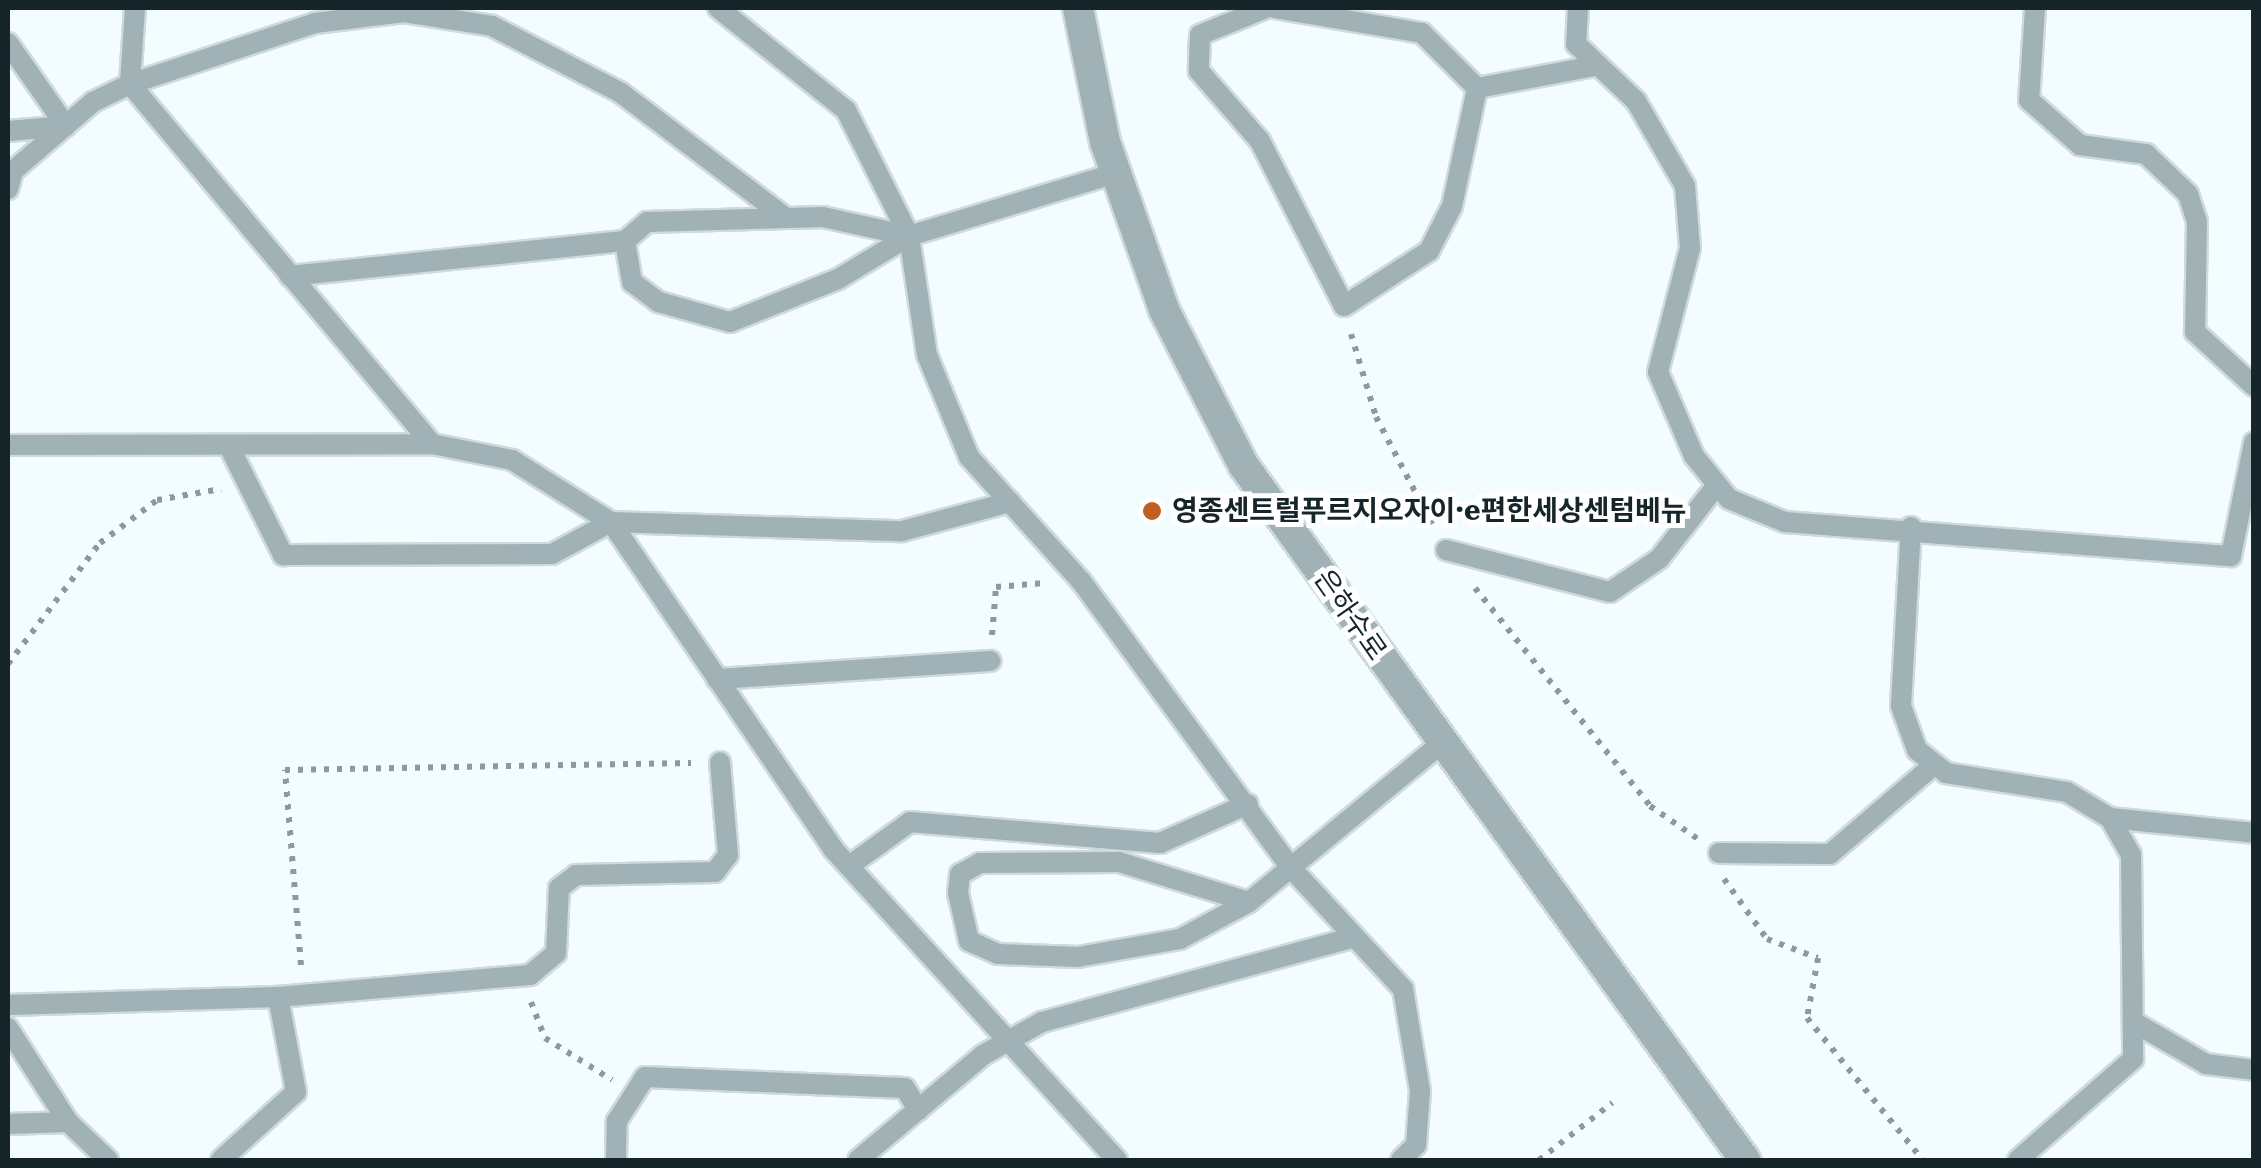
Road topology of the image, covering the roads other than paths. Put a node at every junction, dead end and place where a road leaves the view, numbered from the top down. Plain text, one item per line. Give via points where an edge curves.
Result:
1 (135, 8) edge
2 (718, 8) edge
3 (1078, 8) edge
4 (1266, 8) edge
5 (1274, 8) edge
6 (1578, 8) edge
7 (2035, 8) edge
8 (8, 43) edge
9 (1594, 66) junction
10 (130, 84) junction
11 (1477, 88) junction
12 (66, 126) junction
13 (8, 131) edge
14 (1116, 173) junction
15 (8, 189) edge
16 (786, 218) junction
17 (908, 236) junction
18 (625, 241) junction
19 (290, 276) junction
20 (2254, 386) edge
21 (2254, 442) edge
22 (432, 444) junction
23 (8, 445) edge
24 (229, 446) junction
25 (1718, 486) junction
26 (1010, 502) junction
27 (610, 522) junction
28 (1911, 526) junction
29 (1446, 550) road end
30 (990, 661) road end
31 (717, 678) junction
32 (1441, 744) junction
33 (720, 762) road end
34 (1934, 764) junction
35 (1248, 804) junction
36 (2110, 818) junction
37 (2254, 834) edge
38 (1719, 853) road end
39 (848, 866) junction
40 (1291, 868) junction
41 (1250, 902) junction
42 (1351, 938) junction
43 (278, 997) junction
44 (8, 1006) edge
45 (2137, 1024) junction
46 (8, 1028) edge
47 (1010, 1040) junction
48 (2254, 1070) edge
49 (918, 1110) junction
50 (68, 1122) junction
51 (8, 1124) edge
52 (108, 1160) edge
53 (222, 1160) edge
54 (616, 1160) edge
55 (858, 1160) edge
56 (1118, 1160) edge
57 (1401, 1160) edge
58 (1745, 1160) edge
59 (2018, 1160) edge

1 - 10 lane
2 - 17 lane via 846,110
3 - 14 street, 은하수로
4 - 11 lane via 1200,35 1199,71 1260,141 1344,306 1429,251 1452,206
5 - 11 lane via 1422,33
6 - 9 lane via 1576,44
7 - 20 lane via 2029,100 2080,145 2146,154 2188,194 2197,221 2195,332
8 - 12 lane
9 - 11 lane
9 - 25 lane via 1636,102 1685,186 1690,248 1658,372 1694,456
10 - 12 lane
10 - 16 lane via 315,23 404,12 492,26 622,93
10 - 19 lane
12 - 13 lane
12 - 15 lane via 13,171
14 - 17 lane
14 - 32 street, 은하수로 via 1164,310 1244,466
16 - 17 lane
16 - 18 lane via 646,222
17 - 18 lane via 838,279 730,322 660,302 632,282
17 - 26 lane via 927,355 969,457
18 - 19 lane
19 - 22 lane
21 - 28 lane via 2230,556
22 - 24 lane
22 - 27 lane via 512,460
23 - 24 lane
24 - 27 lane via 283,555 552,554
25 - 28 lane via 1785,522
25 - 29 lane via 1659,559 1610,592
26 - 27 lane via 902,532
26 - 35 lane via 1081,581
27 - 31 lane
28 - 34 lane via 1901,706 1917,750
30 - 31 lane
31 - 39 lane
32 - 40 lane
32 - 58 street, 은하수로
33 - 43 lane via 728,855 715,872 576,875 560,888 556,952 530,975
34 - 36 lane via 2067,792
34 - 38 lane via 1830,854
35 - 39 lane via 1160,843 910,822
35 - 40 lane
36 - 37 lane
36 - 45 lane via 2130,855
39 - 47 lane
40 - 41 lane
40 - 42 lane
41 - 41 lane via 1119,862 980,863 960,874 958,893 969,941 998,954 1078,958 1180,939
42 - 47 lane via 1042,1022
42 - 57 lane via 1403,989 1420,1091 1416,1145
43 - 44 lane
43 - 53 lane via 296,1092
45 - 48 lane via 2206,1064
45 - 59 lane via 2133,1059
46 - 50 lane
47 - 49 lane
47 - 56 lane
49 - 54 lane via 905,1088 645,1077 616,1121
49 - 55 lane
50 - 51 lane
50 - 52 lane

